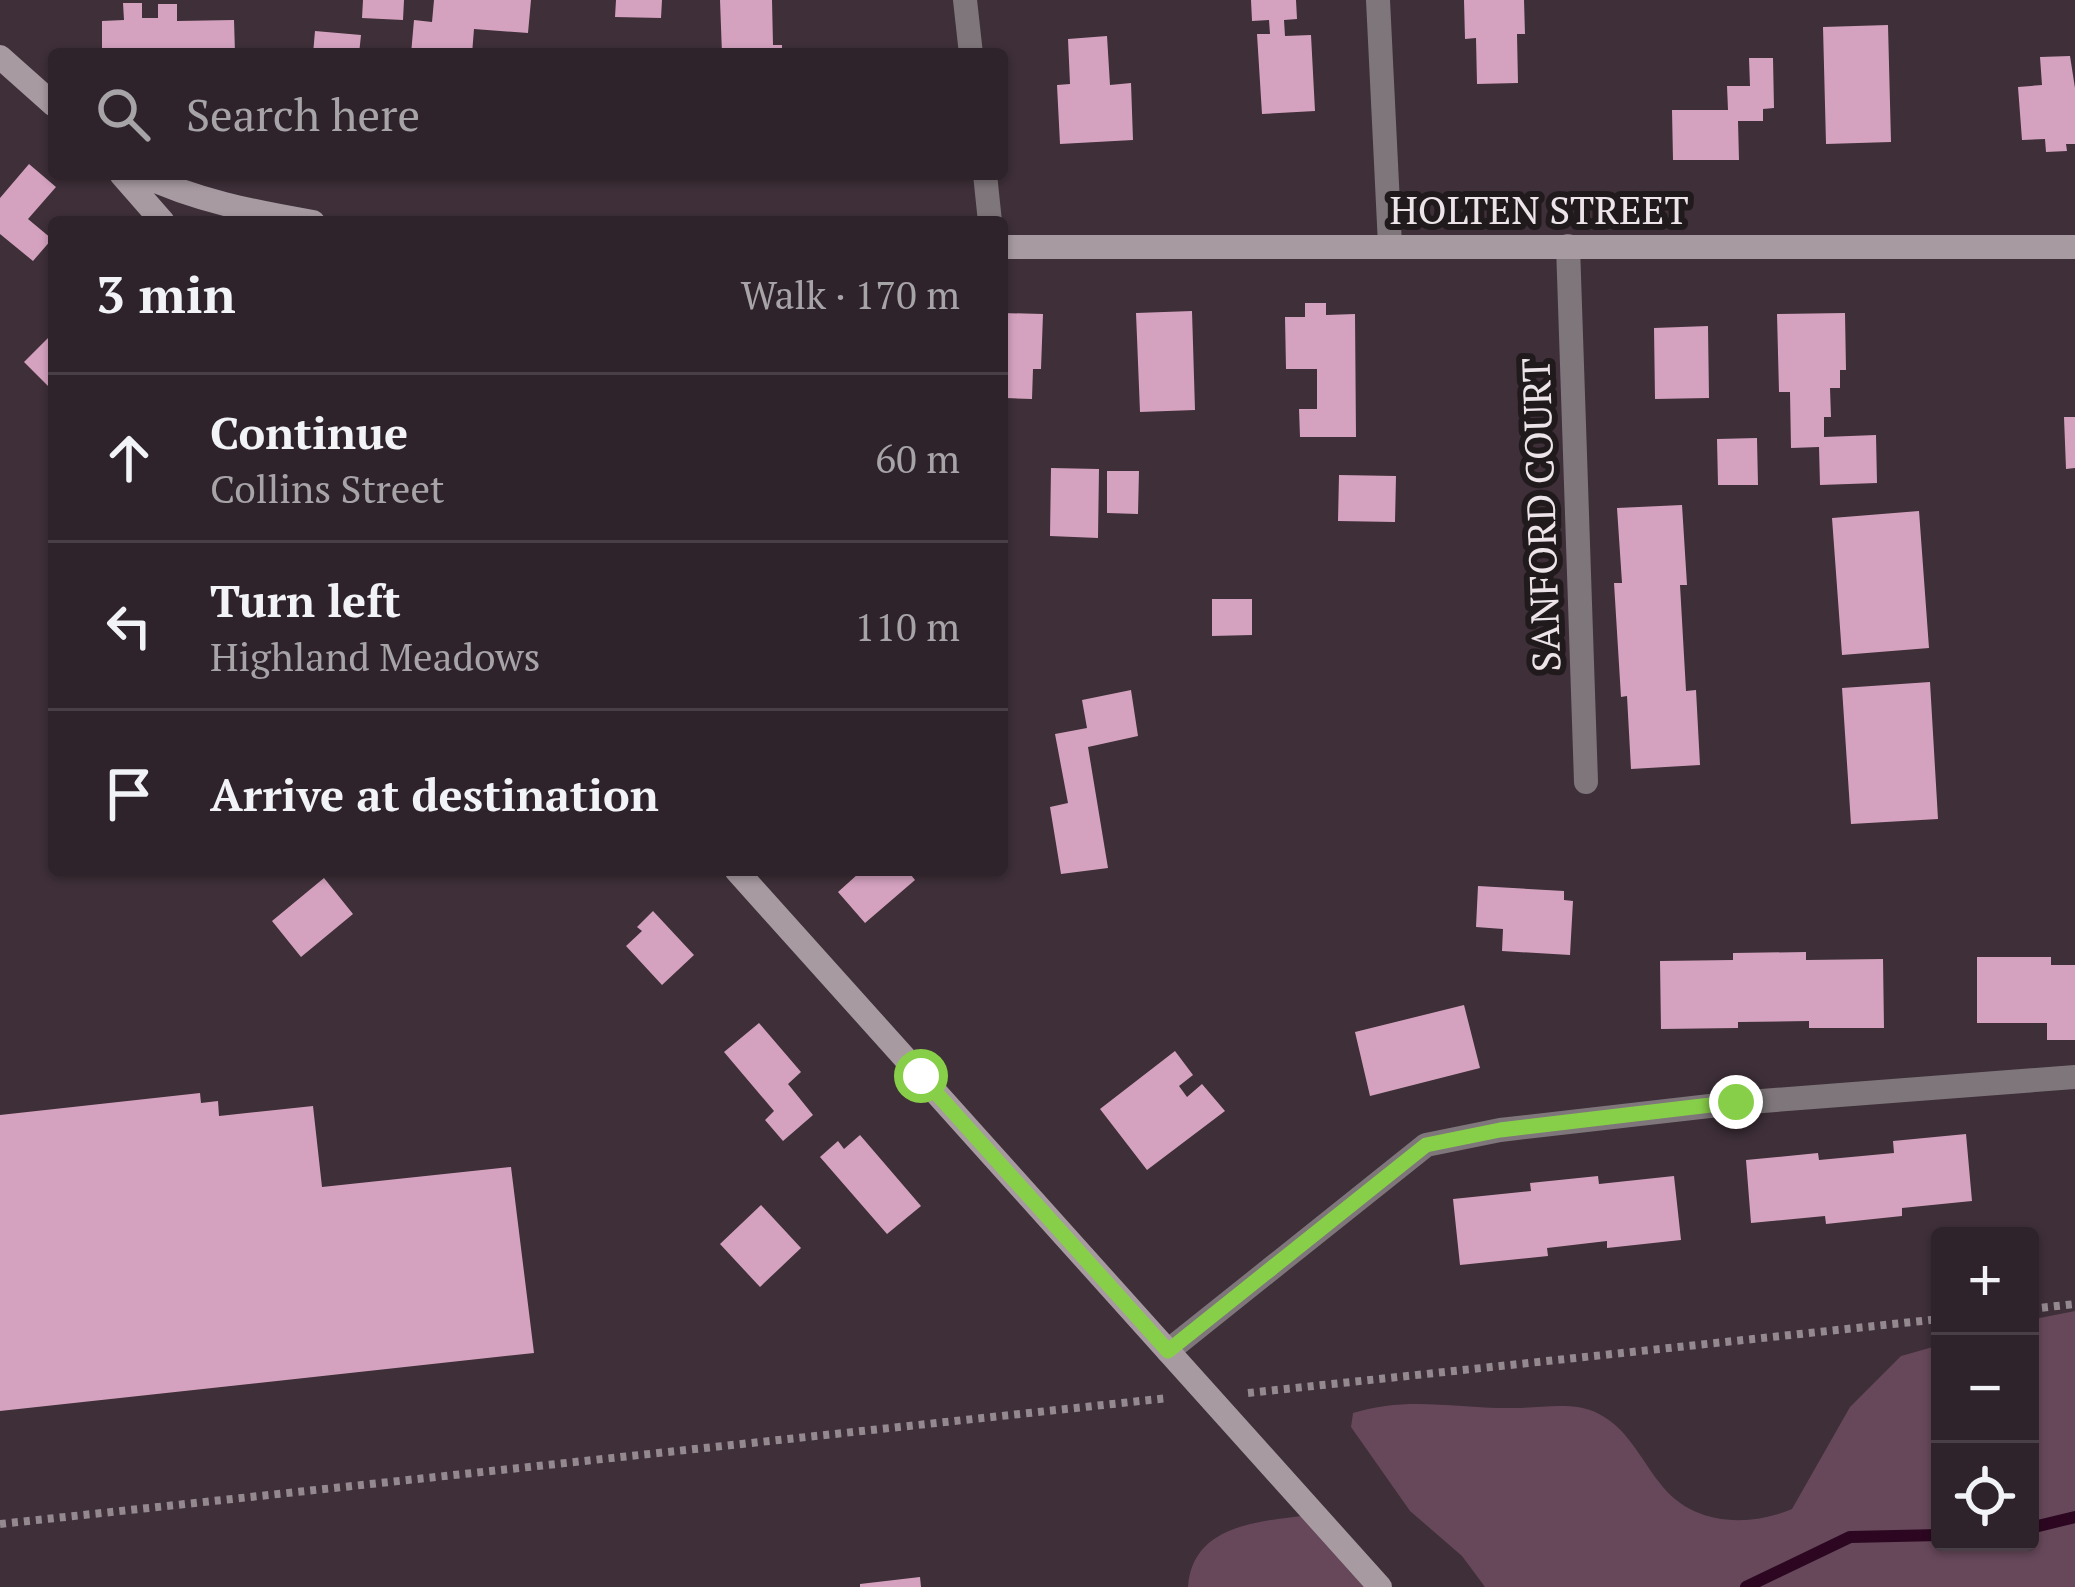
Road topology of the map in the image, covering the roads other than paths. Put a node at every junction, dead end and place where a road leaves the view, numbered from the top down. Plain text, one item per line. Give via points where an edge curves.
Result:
1 (965, 0) edge
2 (1378, 0) edge
3 (970, 48) edge
4 (0, 57) edge
5 (48, 100) edge
6 (126, 180) edge
7 (152, 180) edge
8 (986, 180) edge
9 (158, 216) edge
10 (276, 216) edge
11 (989, 216) edge
12 (1390, 245) junction
13 (1568, 246) junction
14 (1008, 247) edge
15 (2075, 247) edge
16 (1586, 782) dead end
17 (741, 876) edge
18 (2075, 1077) edge
19 (1168, 1351) junction
20 (1380, 1587) edge

1 - 3 street
2 - 12 street
4 - 5 main road
6 - 9 main road
7 - 10 main road
8 - 11 street
12 - 13 main road, HOLTEN STREET
12 - 14 main road, HOLTEN STREET
13 - 15 main road, HOLTEN STREET
13 - 16 street, SANFORD COURT
17 - 19 main road
18 - 19 street via 1736,1102 1426,1145
19 - 20 main road

